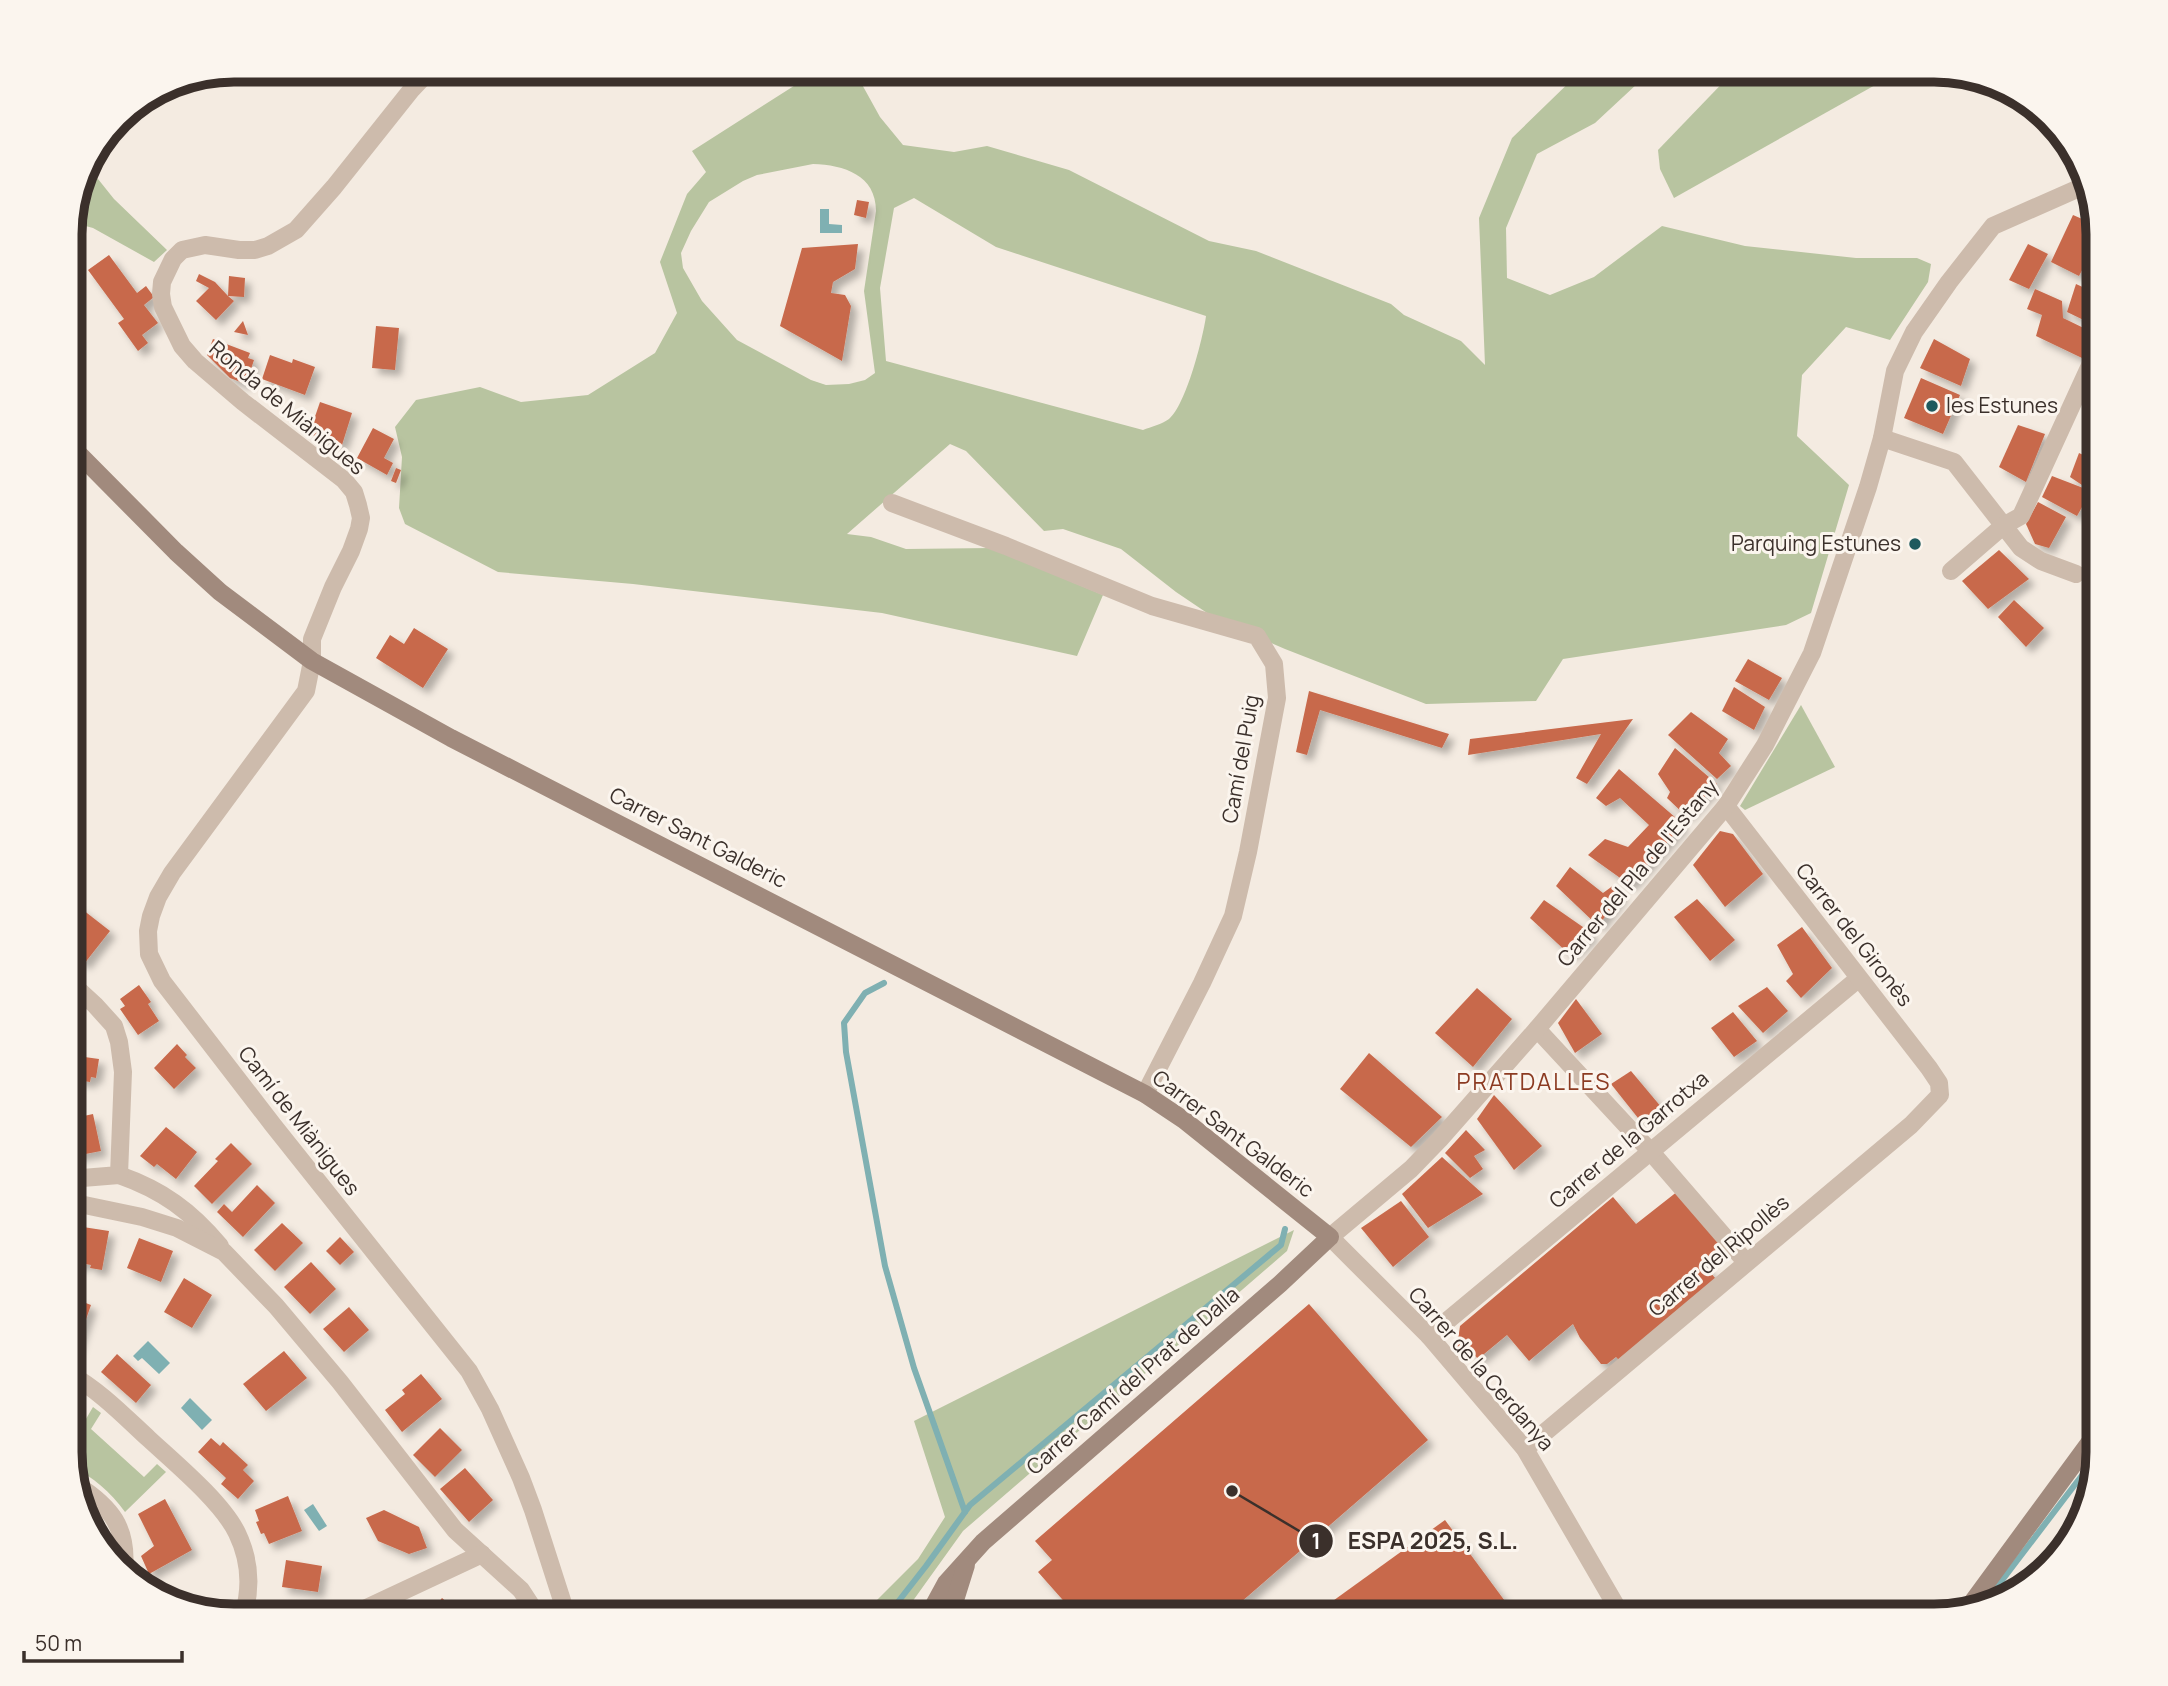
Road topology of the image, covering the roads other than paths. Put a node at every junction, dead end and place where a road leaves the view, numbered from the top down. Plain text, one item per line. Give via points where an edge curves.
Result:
1 (418, 83) edge
2 (2078, 188) edge
3 (2086, 374) edge
4 (1882, 438) junction
5 (83, 458) edge
6 (892, 503) dead end
7 (2003, 526) junction
8 (1951, 571) dead end
9 (2076, 574) dead end
10 (312, 639) joint
11 (312, 661) junction
12 (1727, 806) junction
13 (1858, 979) junction
14 (83, 994) edge
15 (1537, 1029) junction
16 (1145, 1094) junction
17 (1940, 1095) joint
18 (1651, 1152) junction
19 (119, 1175) junction
20 (83, 1178) edge
21 (83, 1205) edge
22 (1330, 1237) junction
23 (224, 1252) junction
24 (1746, 1262) junction
25 (1429, 1336) junction
26 (83, 1383) edge
27 (1525, 1448) junction
28 (2086, 1448) edge
29 (88, 1492) edge
30 (482, 1554) junction
31 (125, 1557) edge
32 (967, 1561) junction
33 (1975, 1598) edge
34 (246, 1604) edge
35 (375, 1604) edge
36 (530, 1604) edge
37 (563, 1604) edge
38 (935, 1604) edge
39 (954, 1604) edge
40 (1615, 1604) edge

1 - 10 street, Ronda de Miànigues via 296,230 255,250 205,245 182,250 162,282 166,316 195,361 354,492 359,529
2 - 4 street, Carrer del Pla de l'Estany via 1993,226 1978,244 1914,332 1895,371
3 - 7 street via 2021,516
4 - 7 street via 1954,462
4 - 12 street, Carrer del Pla de l'Estany via 1812,653 1765,745
5 - 11 street, Carrer Sant Galderic via 220,592
6 - 16 street, Camí del Puig via 1152,606 1257,636 1274,664 1276,698 1233,916
7 - 8 street
7 - 9 street via 2021,548
10 - 11 street, Camí de Miànigues
11 - 16 street, Carrer Sant Galderic via 452,738
11 - 37 street, Camí de Miànigues via 306,691 158,897 149,923 149,954 162,981 200,1032 469,1371 521,1478
12 - 13 street, Carrer del Gironès
12 - 15 street, Carrer del Pla de l'Estany
13 - 17 street, Carrer del Gironès via 1929,1068 1939,1083
13 - 18 street, Carrer de la Garrotxa
14 - 19 street via 114,1026 119,1042 123,1072
15 - 18 street
15 - 22 street, Carrer del Pla de l'Estany via 1411,1169
16 - 22 street, Carrer Sant Galderic
17 - 24 street, Carrer del Ripollès via 1911,1125
18 - 24 street
18 - 25 street, Carrer de la Garrotxa
19 - 20 street
19 - 23 street via 181,1206
21 - 23 street via 177,1228
22 - 25 street, Carrer de la Cerdanya
22 - 32 street, Carrer Camí del Prat de Dalla via 983,1542
23 - 30 street via 332,1372 455,1530
24 - 27 street, Carrer del Ripollès
25 - 27 street, Carrer de la Cerdanya
26 - 34 street via 173,1461 225,1514 246,1559
27 - 40 street, Carrer de la Cerdanya
28 - 33 street
29 - 31 street via 115,1518
30 - 35 street
30 - 36 street
32 - 38 street, Carrer Camí del Prat de Dalla via 946,1583
32 - 39 street

